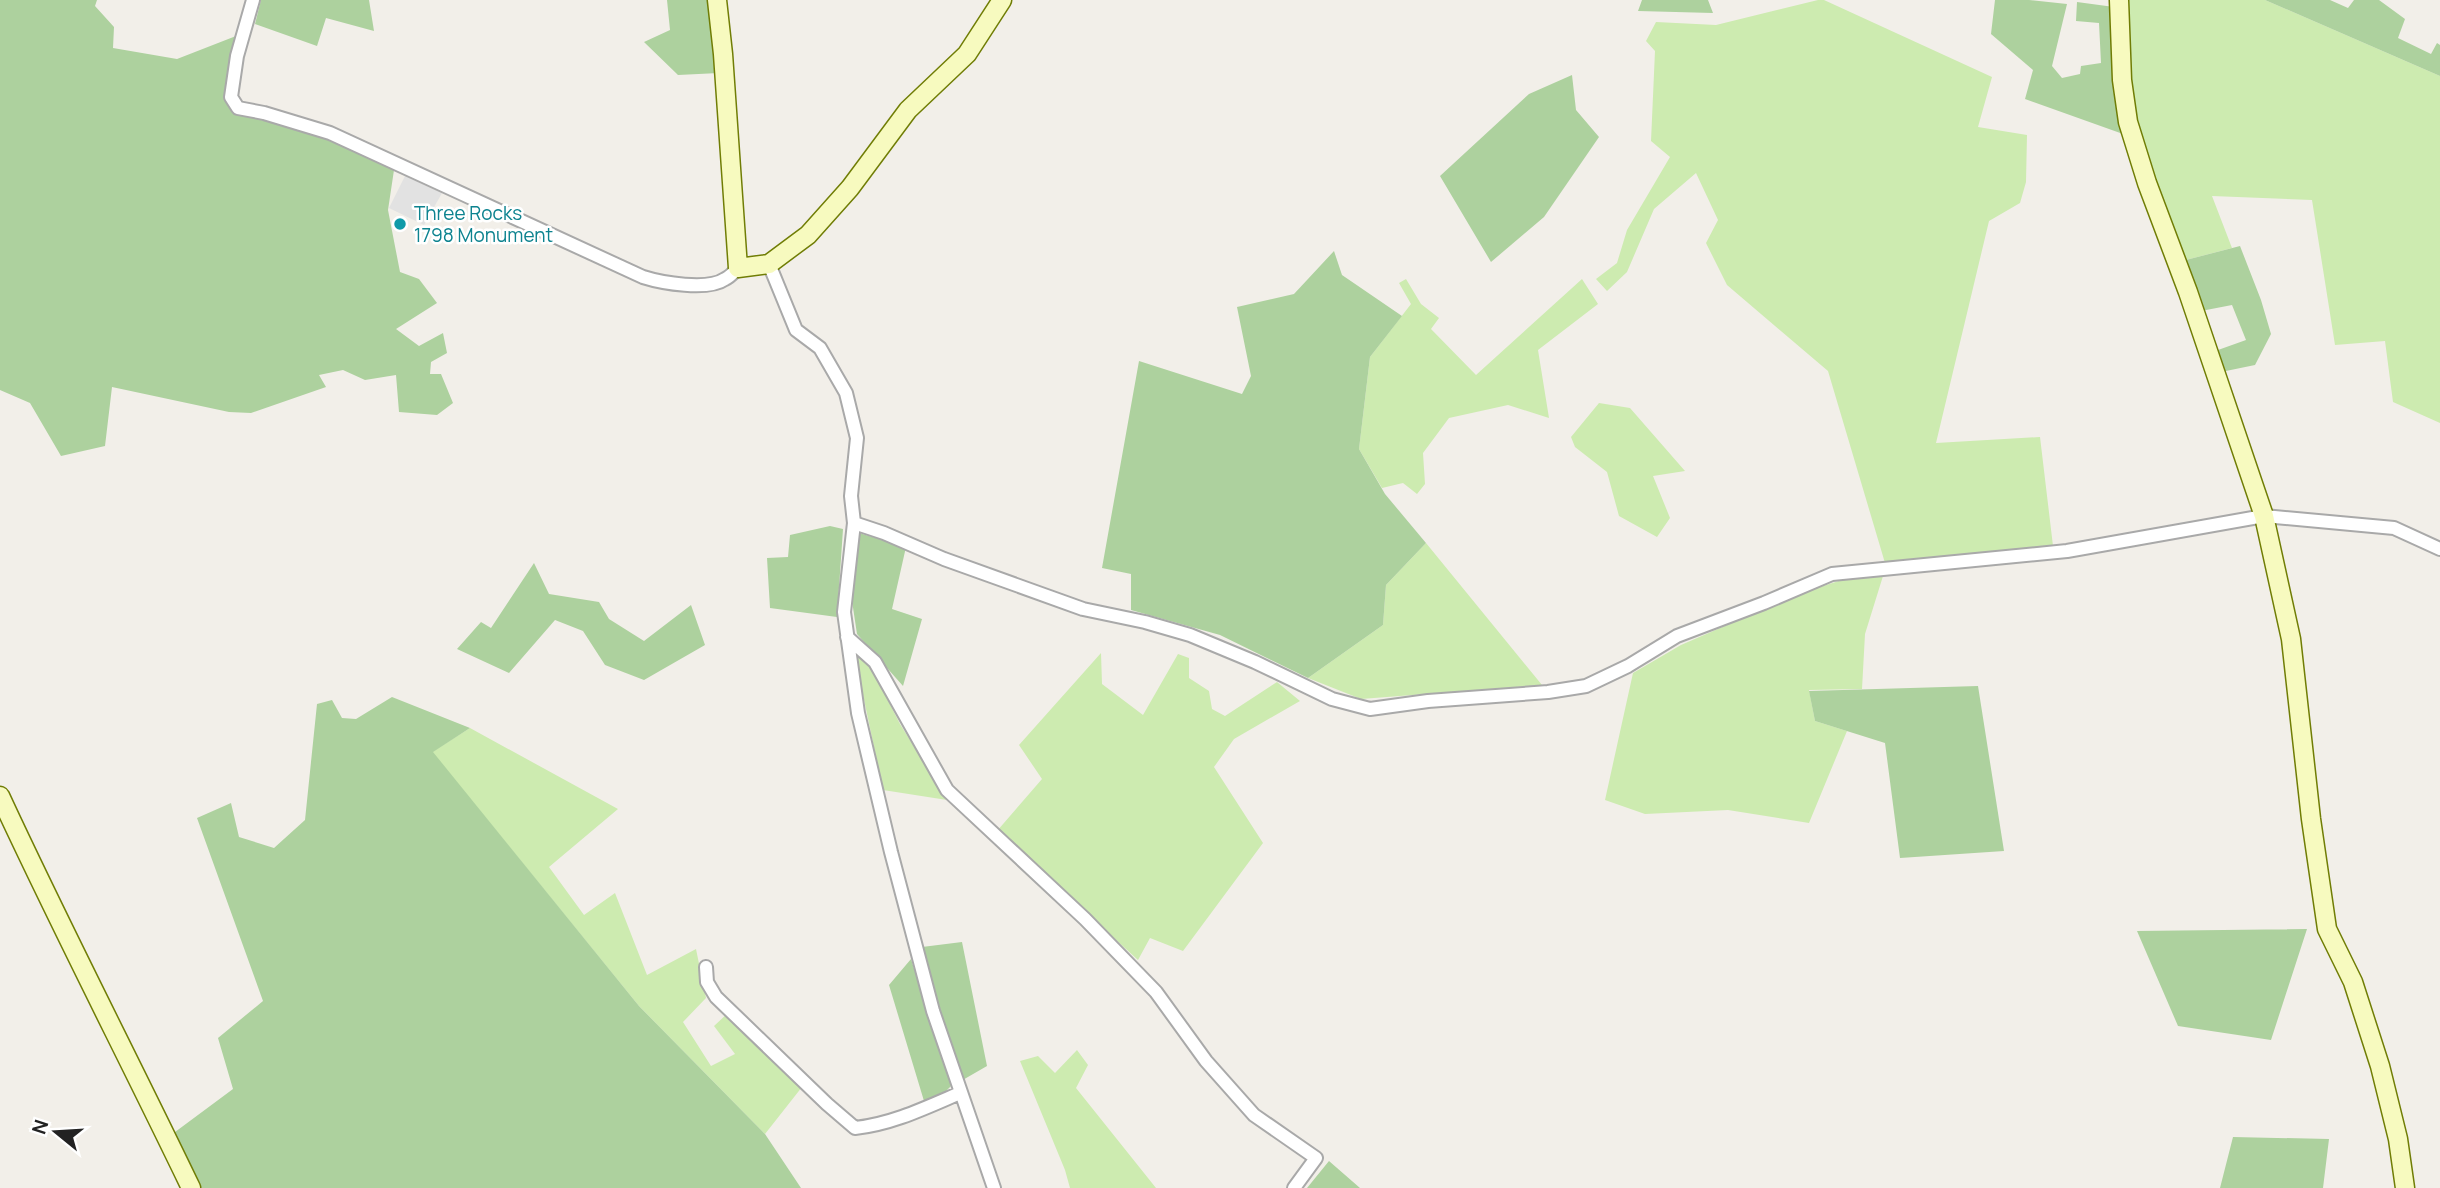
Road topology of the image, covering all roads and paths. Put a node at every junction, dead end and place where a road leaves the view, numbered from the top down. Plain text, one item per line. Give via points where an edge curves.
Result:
1 (253, 0) edge
2 (717, 0) edge
3 (1002, 0) edge
4 (2119, 0) edge
5 (769, 264) junction
6 (738, 268) junction
7 (2264, 516) junction
8 (854, 523) junction
9 (2440, 549) edge
10 (847, 637) junction
11 (0, 796) edge
12 (706, 967) dead end
13 (960, 1093) junction
14 (191, 1188) edge
15 (994, 1188) edge
16 (1294, 1188) edge
17 (2405, 1188) edge

1 - 6 street via 231,97 238,108 330,133 560,241 664,284 715,284
2 - 6 street
3 - 5 street via 967,54 908,110 833,207 808,235
4 - 7 street via 2128,122
5 - 6 street
5 - 8 street via 796,330 820,348 846,393 857,438 851,496
7 - 8 street via 2067,551 1832,574 1677,636 1586,686 1370,709 1332,699 1190,635 1083,609
7 - 9 street via 2394,528
7 - 17 street via 2291,639 2327,929 2353,982 2380,1066
8 - 10 street via 844,612
10 - 13 street via 891,852
10 - 16 street via 875,662 947,790 1156,992 1206,1061 1254,1115 1316,1158
11 - 14 street
12 - 13 street via 707,982 716,997 855,1128 888,1122
13 - 15 street

